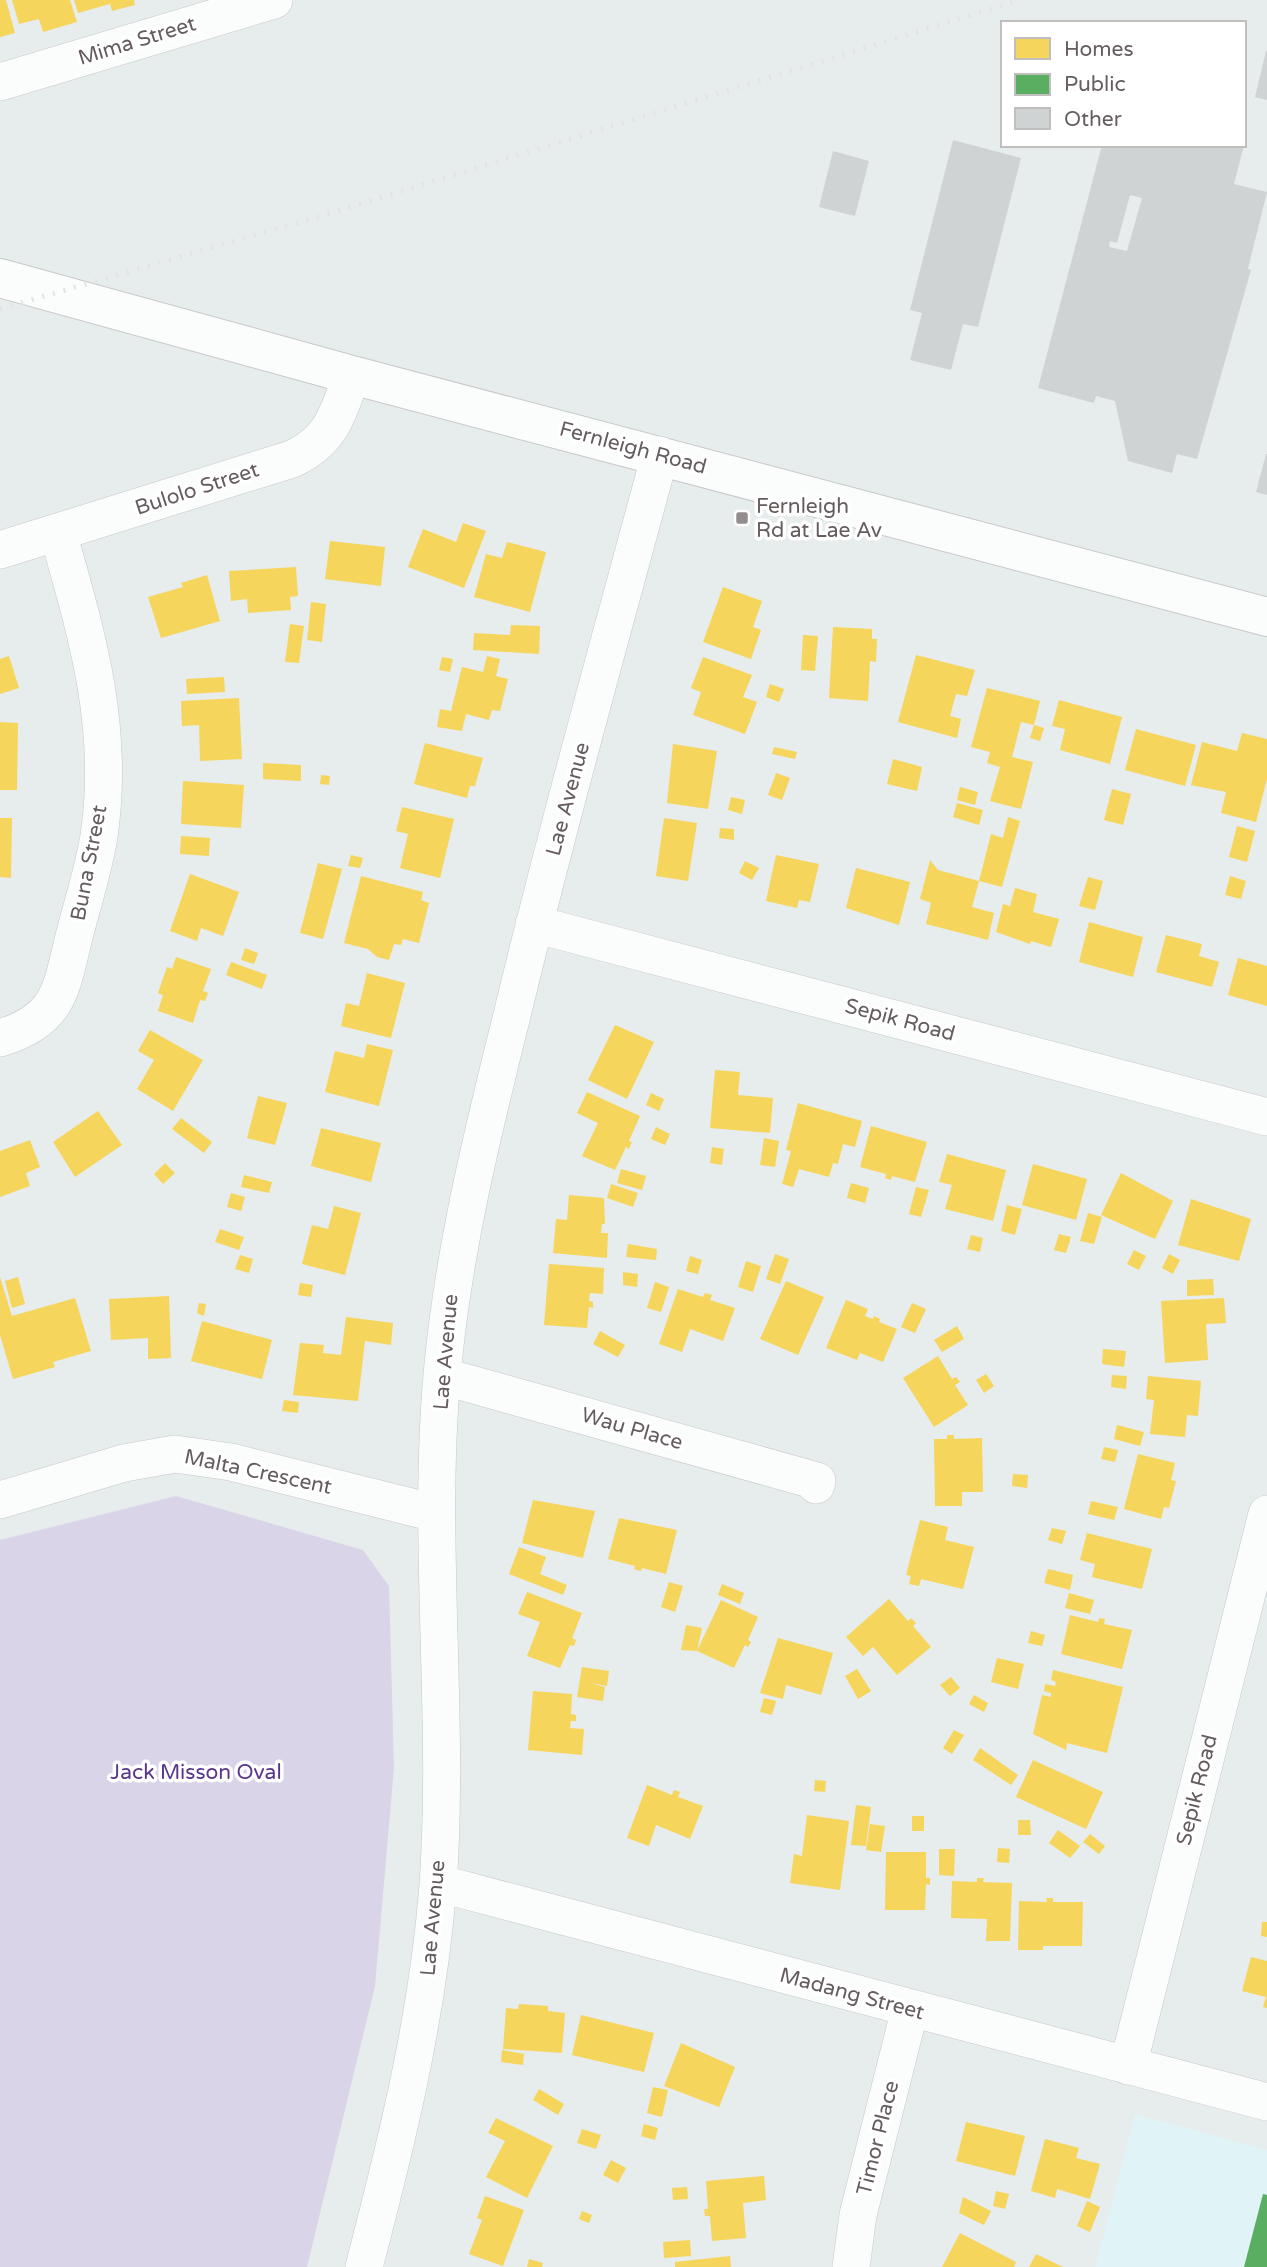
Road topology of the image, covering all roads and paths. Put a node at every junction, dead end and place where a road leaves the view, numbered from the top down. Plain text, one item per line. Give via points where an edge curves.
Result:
1 (274, 0) edge
2 (0, 82) edge
3 (0, 278) edge
4 (352, 375) junction
5 (660, 455) junction
6 (58, 533) junction
7 (0, 550) edge
8 (1267, 617) edge
9 (534, 924) junction
10 (0, 1038) edge
11 (1267, 1117) edge
12 (442, 1376) junction
13 (816, 1485) dead end
14 (0, 1500) edge
15 (435, 1513) junction
16 (1267, 1514) edge
17 (438, 1883) junction
18 (910, 2009) junction
19 (1128, 2066) junction
20 (1267, 2102) edge
21 (365, 2267) edge
22 (852, 2267) edge

1 - 2 street, Mima Street
3 - 4 street, Fernleigh Road
4 - 5 street, Fernleigh Road
4 - 6 street, Bulolo Street via 333,425 311,450
5 - 8 street, Fernleigh Road
5 - 9 street, Lae Avenue
6 - 7 street, Bulolo Street
6 - 10 street, Buna Street via 92,651 101,714 104,778 99,837 52,1008 32,1026
9 - 11 street, Sepik Road
9 - 12 street, Lae Avenue via 455,1263
12 - 13 street, Wau Place via 817,1481
12 - 15 street, Lae Avenue
14 - 15 street, Malta Crescent via 124,1463 175,1454 231,1462
15 - 17 street, Lae Avenue via 441,1785
16 - 19 street, Sepik Road
17 - 18 street, Madang Street
17 - 21 street, Lae Avenue via 427,1992 406,2109
18 - 19 street, Madang Street
18 - 22 street, Timor Place via 858,2215
19 - 20 street, Madang Street

